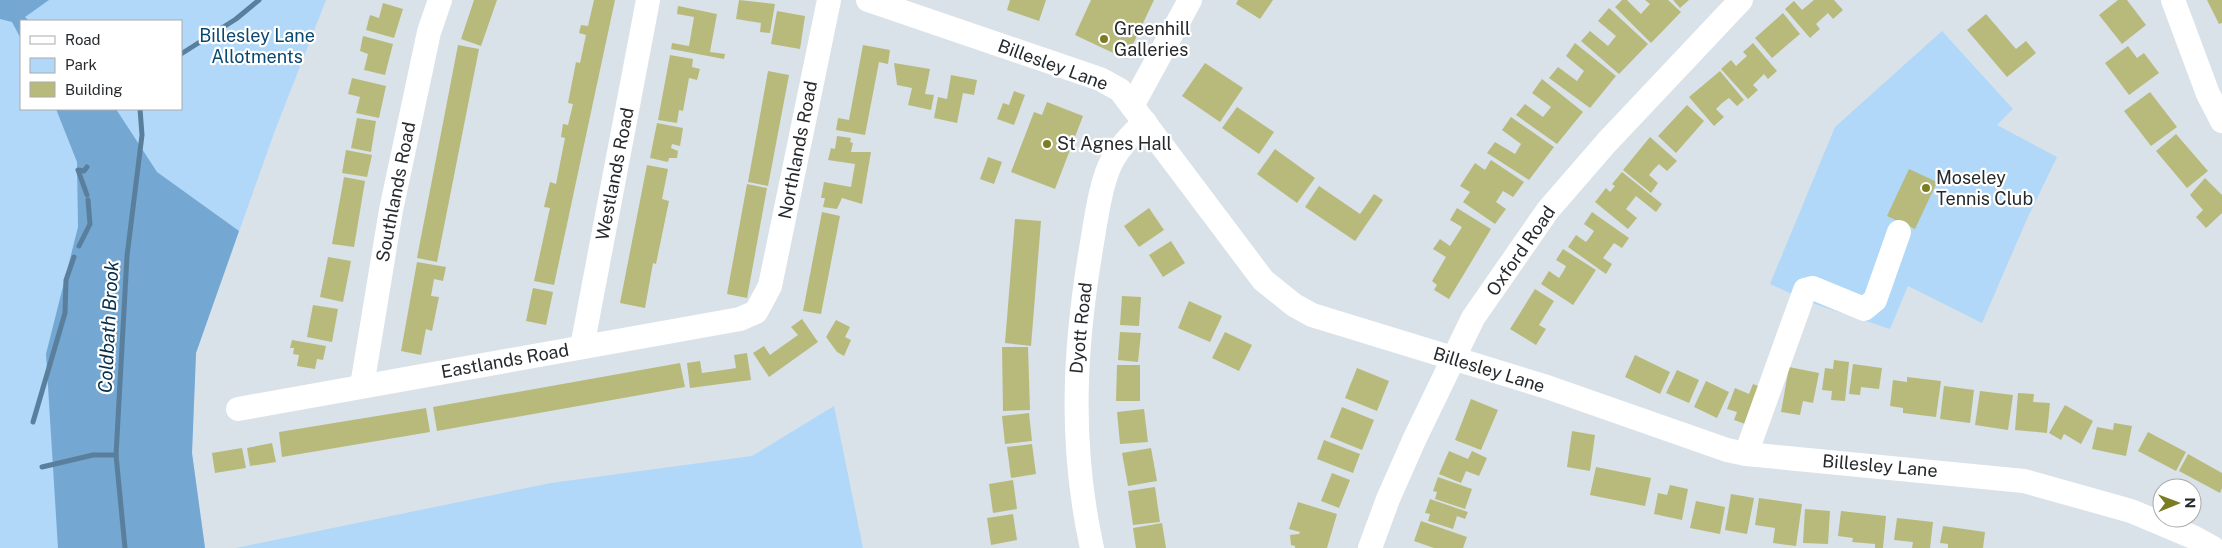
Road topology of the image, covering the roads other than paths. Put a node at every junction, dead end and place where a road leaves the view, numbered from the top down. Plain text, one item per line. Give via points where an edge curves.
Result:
1 (440, 0) edge
2 (648, 0) edge
3 (829, 0) edge
4 (868, 0) edge
5 (1190, 0) edge
6 (1741, 0) edge
7 (2173, 0) edge
8 (1138, 114) junction
9 (2222, 120) edge
10 (1899, 232) dead end
11 (764, 300) joint
12 (582, 347) junction
13 (1452, 359) junction
14 (362, 386) junction
15 (238, 409) dead end
16 (1746, 454) junction
17 (1092, 548) edge
18 (1370, 548) edge
19 (2213, 548) edge

1 - 14 street, Southlands Road via 429,32 391,210
2 - 12 street, Westlands Road
3 - 11 street, Northlands Road via 779,248
4 - 8 street, Billesley Lane via 1100,79 1120,90
5 - 8 street, Dyott Road
6 - 13 street, Oxford Road via 1607,142 1548,210 1473,318
7 - 9 street via 2208,94
8 - 13 street, Billesley Lane via 1263,280 1286,299 1332,323
8 - 17 street, Dyott Road via 1128,138 1112,160 1098,207 1084,288 1075,379 1077,443
10 - 16 street via 1875,300 1864,310 1813,288 1805,290
11 - 12 street, Eastlands Road via 756,312 740,319
12 - 14 street, Eastlands Road
13 - 16 street, Billesley Lane via 1547,387
13 - 18 street, Oxford Road via 1388,499
14 - 15 street, Eastlands Road
16 - 19 street, Billesley Lane via 2024,481 2131,511

